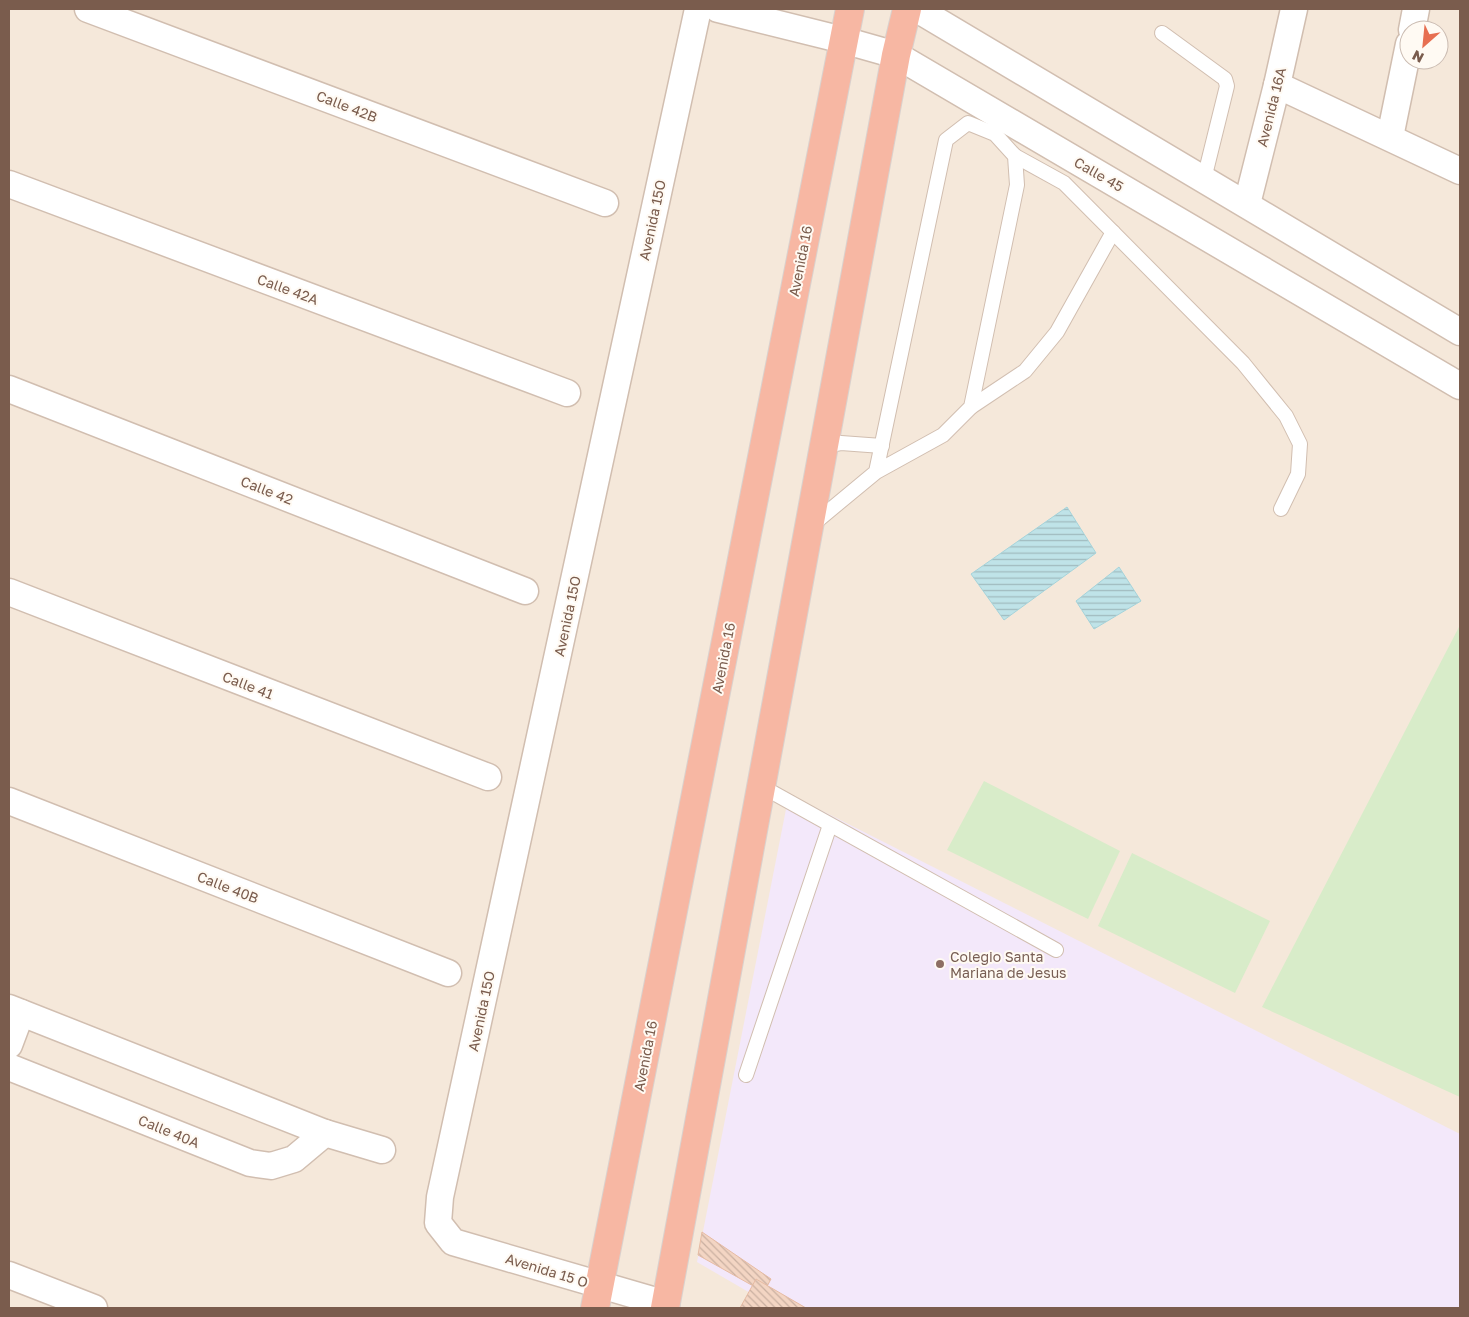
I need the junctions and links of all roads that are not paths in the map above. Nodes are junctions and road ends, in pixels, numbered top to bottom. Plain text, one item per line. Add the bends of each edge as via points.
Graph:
1 (88, 9) edge
2 (698, 9) edge
3 (718, 9) edge
4 (850, 9) edge
5 (907, 9) edge
6 (916, 9) edge
7 (1294, 9) edge
8 (1162, 33) dead end
9 (843, 40) junction
10 (896, 56) junction
11 (1404, 70) edge
12 (1278, 84) junction
13 (1390, 137) junction
14 (1015, 156) junction
15 (1460, 171) edge
16 (1204, 179) junction
17 (9, 184) edge
18 (605, 203) dead end
19 (1247, 204) junction
20 (1113, 232) junction
21 (1460, 332) edge
22 (1460, 386) edge
23 (9, 389) edge
24 (567, 393) dead end
25 (971, 407) junction
26 (824, 446) junction
27 (882, 446) junction
28 (876, 472) junction
29 (1281, 509) dead end
30 (809, 527) junction
31 (525, 590) dead end
32 (9, 592) edge
33 (488, 777) dead end
34 (761, 786) junction
35 (9, 801) edge
36 (830, 825) junction
37 (1056, 950) dead end
38 (448, 972) dead end
39 (15, 1011) edge
40 (9, 1045) edge
41 (9, 1068) edge
42 (746, 1075) dead end
43 (325, 1133) junction
44 (382, 1150) dead end
45 (438, 1223) joint
46 (9, 1276) edge
47 (598, 1297) edge
48 (665, 1306) edge
49 (94, 1308) edge

1 - 18 street, Calle 42B
2 - 45 street, Avenida 15O via 442,1187
3 - 9 street, Calle 45
4 - 9 highway, Avenida 16
5 - 10 highway
6 - 16 street
7 - 12 street, Avenida 16A
8 - 16 lane via 1225,80 1227,86
9 - 10 street, Calle 45
9 - 47 highway, Avenida 16
10 - 22 street, Calle 45
10 - 26 highway
11 - 13 street
12 - 13 street
12 - 19 street, Avenida 16A
13 - 15 street
14 - 20 lane via 1064,184
14 - 25 lane via 1017,185
14 - 27 lane via 995,134 968,123 946,140
16 - 19 street
17 - 24 street, Calle 42A
19 - 21 street
20 - 25 lane via 1057,332 1025,371
20 - 29 lane via 1242,363 1286,416 1300,444 1298,474
23 - 31 street, Calle 42
25 - 28 lane via 943,435
26 - 27 lane via 841,443
26 - 30 highway
27 - 28 lane
28 - 30 lane
30 - 34 highway
32 - 33 street, Calle 41
34 - 36 lane
34 - 48 highway
35 - 38 street, Calle 40B
36 - 37 lane
36 - 42 lane
39 - 40 street
39 - 43 street
41 - 43 street, Calle 40A via 250,1162 271,1166 294,1159
43 - 44 street
45 - 47 street, Avenida 15 O via 453,1242
46 - 49 street
47 - 48 street, Avenida 15 O

